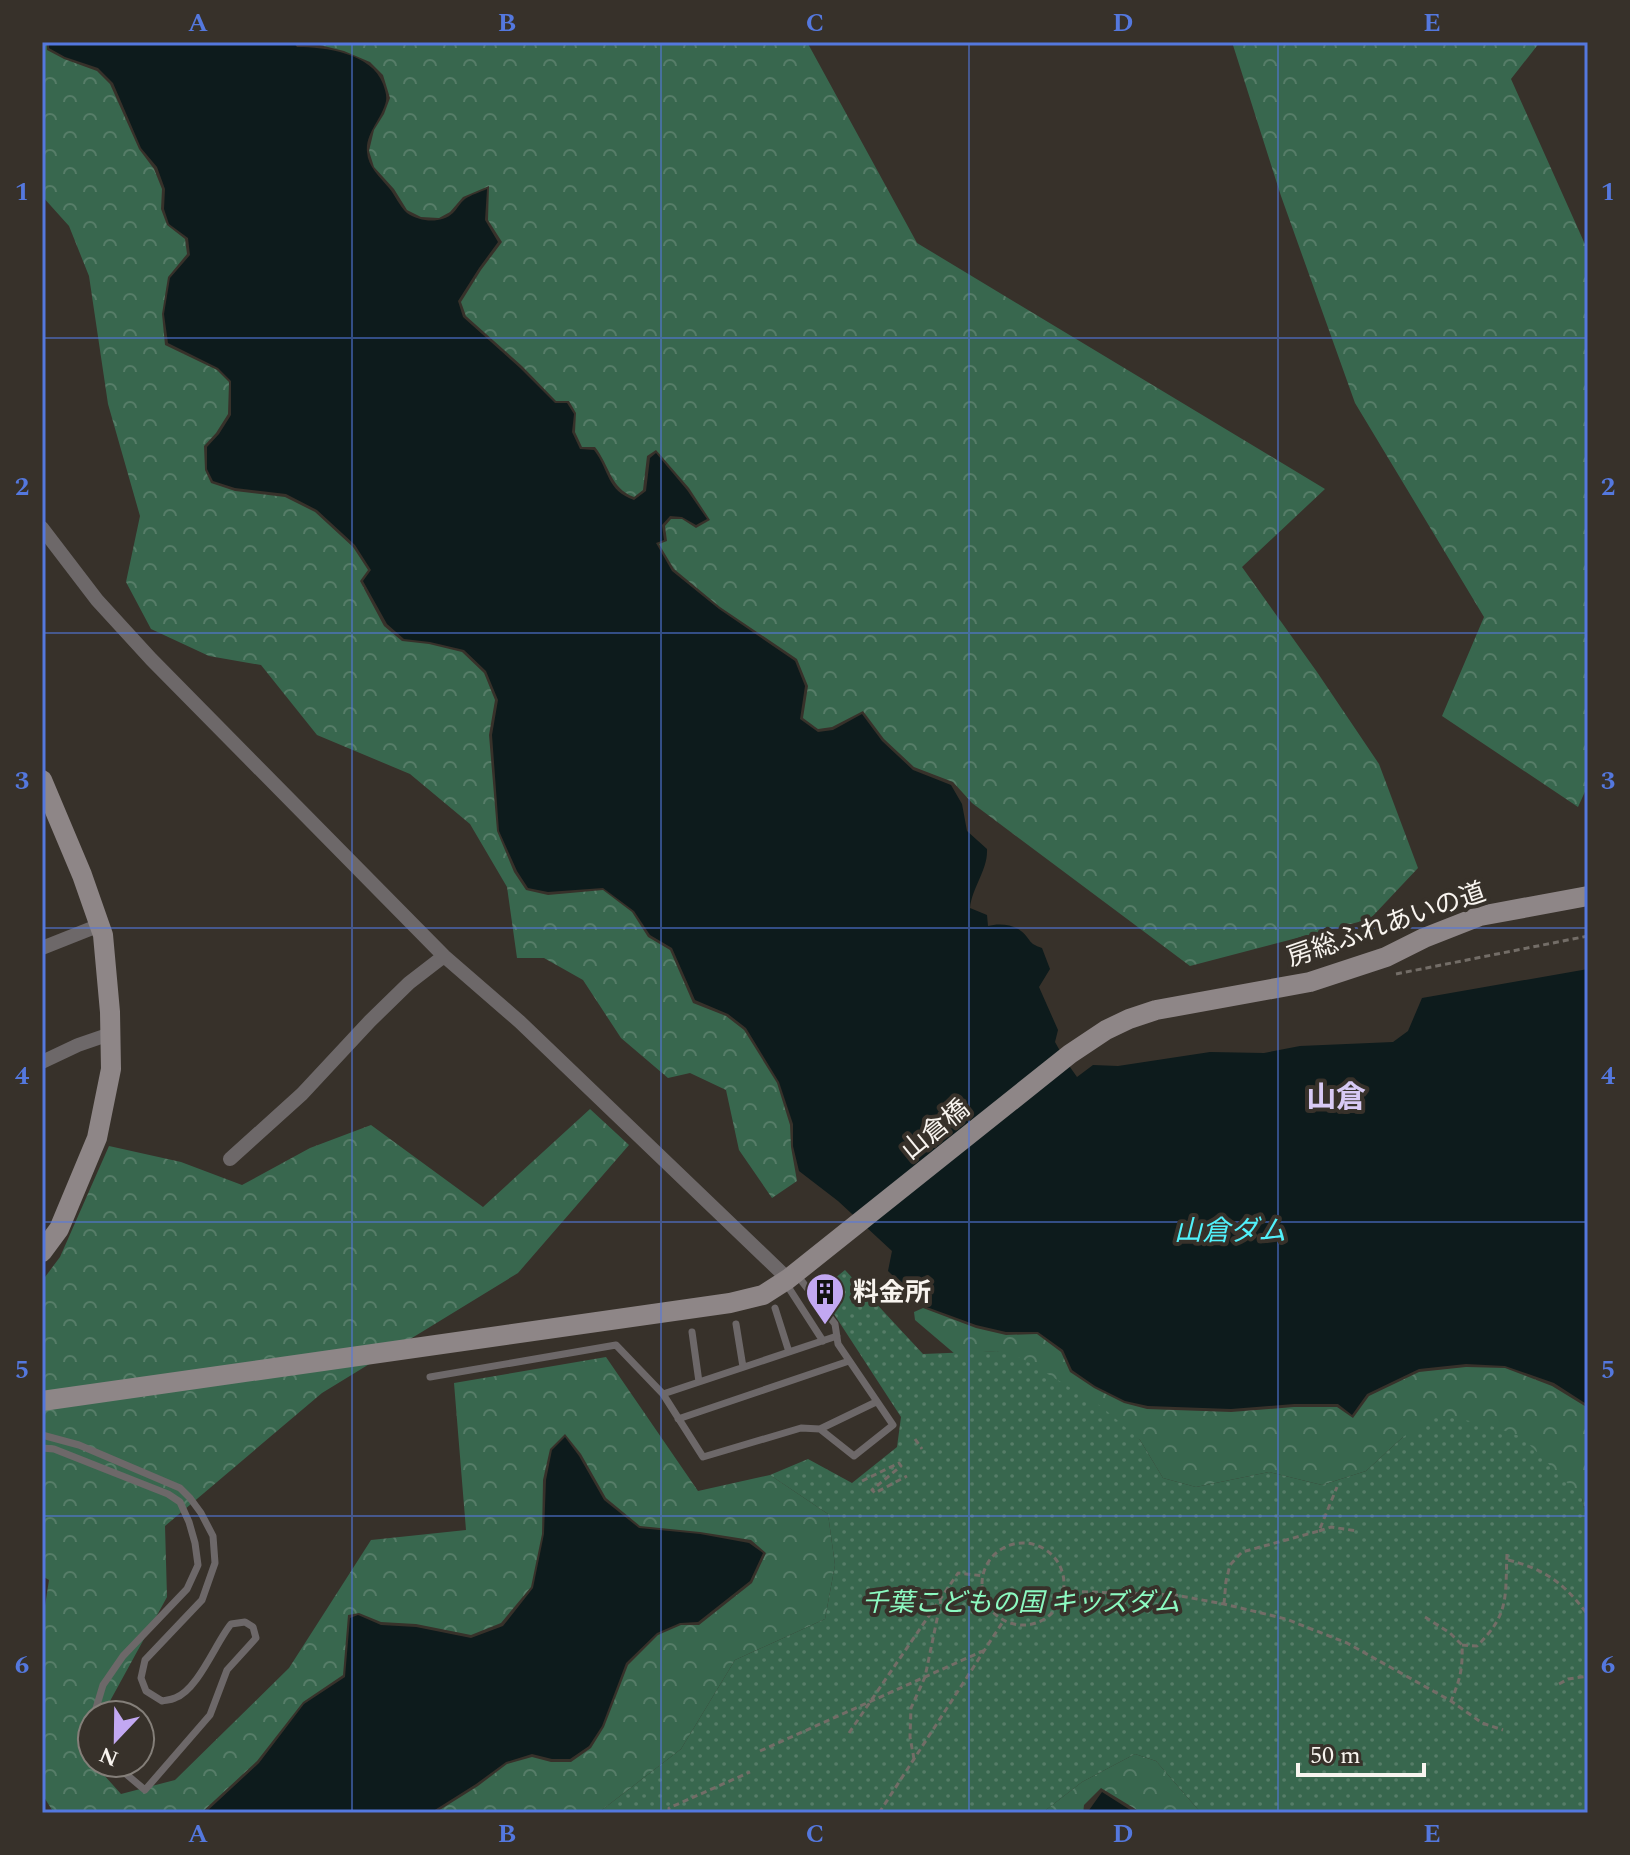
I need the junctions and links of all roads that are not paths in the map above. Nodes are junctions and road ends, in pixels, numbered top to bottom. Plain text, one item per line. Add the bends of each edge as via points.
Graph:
1 (42, 528) edge
2 (42, 780) edge
3 (1588, 896) edge
4 (100, 925) junction
5 (42, 948) edge
6 (444, 956) junction
7 (110, 1034) junction
8 (1070, 1054) joint
9 (42, 1062) edge
10 (230, 1159) dead end
11 (42, 1252) edge
12 (790, 1278) junction
13 (775, 1308) dead end
14 (736, 1324) dead end
15 (692, 1332) dead end
16 (838, 1340) junction
17 (823, 1341) junction
18 (789, 1352) junction
19 (849, 1361) junction
20 (743, 1367) junction
21 (430, 1377) dead end
22 (699, 1382) junction
23 (663, 1394) junction
24 (42, 1401) edge
25 (876, 1402) junction
26 (678, 1419) junction
27 (820, 1429) junction
28 (42, 1435) edge
29 (42, 1448) edge
30 (99, 1699) edge
31 (156, 1777) edge
32 (132, 1779) edge
33 (155, 1779) edge

1 - 6 street via 151,659
2 - 4 street
3 - 8 street, 房総ふれあいの道 via 1480,916 1386,957 1310,982 1156,1010 1106,1030
4 - 5 street
4 - 7 street
6 - 10 street via 409,983 302,1094
6 - 12 street
7 - 9 street
7 - 11 street via 111,1069 97,1138 59,1229
8 - 12 street, 山倉橋
12 - 16 lane via 835,1324
12 - 17 lane
12 - 24 street, 山倉橋 via 763,1295 730,1303
13 - 18 lane
14 - 20 lane
15 - 22 lane
16 - 17 lane
16 - 19 lane
17 - 18 lane
18 - 20 lane
19 - 25 lane
19 - 26 lane
20 - 22 lane
21 - 23 lane via 616,1345
22 - 23 lane
23 - 26 lane
25 - 27 lane
25 - 27 lane via 893,1425 854,1456
26 - 27 lane via 703,1457 801,1428
28 - 31 lane via 180,1488 213,1536 215,1563 202,1600 145,1660 141,1678 146,1691 162,1701 178,1698 231,1624 253,1627 256,1638 227,1670 210,1715
29 - 30 lane via 168,1494 180,1502 195,1543 198,1565 187,1589 123,1656
32 - 33 lane via 145,1790

